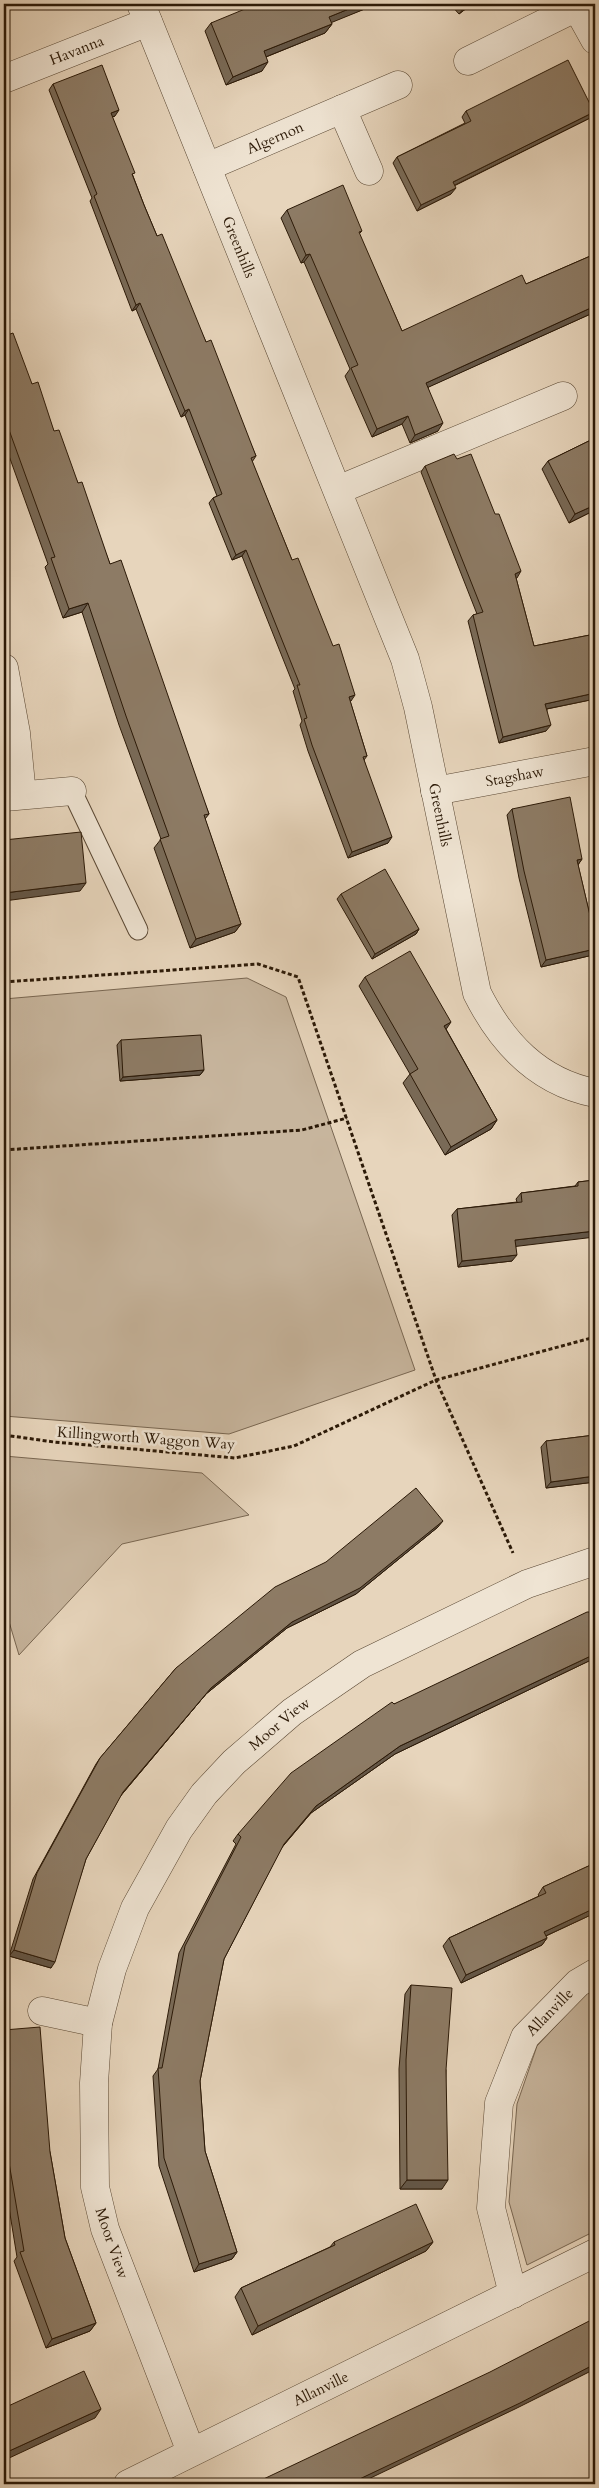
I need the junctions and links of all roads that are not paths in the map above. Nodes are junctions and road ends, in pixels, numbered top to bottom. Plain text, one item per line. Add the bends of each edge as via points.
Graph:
1 (576, 5) edge
2 (144, 13) edge
3 (595, 40) edge
4 (468, 61) dead end
5 (4, 80) edge
6 (398, 85) dead end
7 (342, 109) junction
8 (207, 167) junction
9 (369, 171) dead end
10 (563, 396) dead end
11 (338, 490) junction
12 (4, 668) edge
13 (595, 761) edge
14 (72, 791) joint
15 (435, 791) junction
16 (13, 796) edge
17 (138, 930) dead end
18 (595, 1093) edge
19 (595, 1561) edge
20 (595, 1972) edge
21 (42, 2011) dead end
22 (98, 2023) junction
23 (595, 2253) edge
24 (513, 2294) junction
25 (191, 2452) junction
26 (128, 2484) edge

1 - 3 street
1 - 4 street
2 - 5 street, Havanna
2 - 8 street, Greenhills
6 - 7 street, Algernon
7 - 8 street, Algernon
7 - 9 street
8 - 11 street, Greenhills
10 - 11 street
11 - 15 street, Greenhills via 405,658
12 - 16 street via 16,733
13 - 15 street, Stagshaw
14 - 16 street
14 - 17 lane
15 - 18 street, Greenhills via 477,993 492,1023 513,1049 540,1070
19 - 22 street, Moor View via 527,1584 362,1664 292,1712 234,1762 204,1794 179,1829 135,1908 112,1969
20 - 24 street, Allanville via 578,1983 525,2037 499,2103 491,2208
21 - 22 street
22 - 25 street, Moor View via 94,2083 95,2187 105,2229
23 - 24 street, Allanville
24 - 25 street, Allanville
25 - 26 street, Allanville

